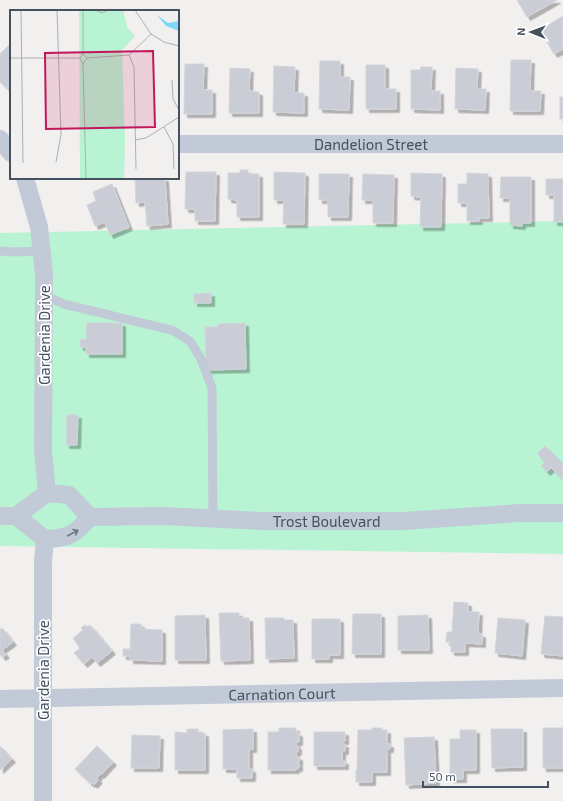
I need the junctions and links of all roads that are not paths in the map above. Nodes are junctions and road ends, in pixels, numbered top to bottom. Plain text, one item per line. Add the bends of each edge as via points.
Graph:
1 (0, 138) edge
2 (179, 144) edge
3 (563, 144) edge
4 (10, 152) edge
5 (26, 179) edge
6 (0, 251) edge
7 (43, 251) junction
8 (44, 295) junction
9 (47, 492) junction
10 (563, 513) edge
11 (8, 516) edge
12 (90, 517) junction
13 (213, 519) junction
14 (45, 539) junction
15 (563, 688) edge
16 (43, 698) junction
17 (0, 699) edge
18 (43, 801) edge

1 - 4 street
2 - 3 street, Dandelion Street
5 - 7 street, Gardenia Drive
6 - 7 lane
7 - 8 street, Gardenia Drive
8 - 9 street, Gardenia Drive via 43,451
8 - 13 lane via 64,304 172,330 190,341 201,359 212,388
9 - 11 street
9 - 12 street via 69,495
10 - 13 street, Trost Boulevard via 513,513 403,521
11 - 14 street
12 - 13 street, Trost Boulevard via 163,516
14 -> 12 street via 63,538 79,530
14 - 16 street, Gardenia Drive
15 - 16 street, Carnation Court
16 - 17 street, Carnation Court
16 - 18 street, Gardenia Drive

